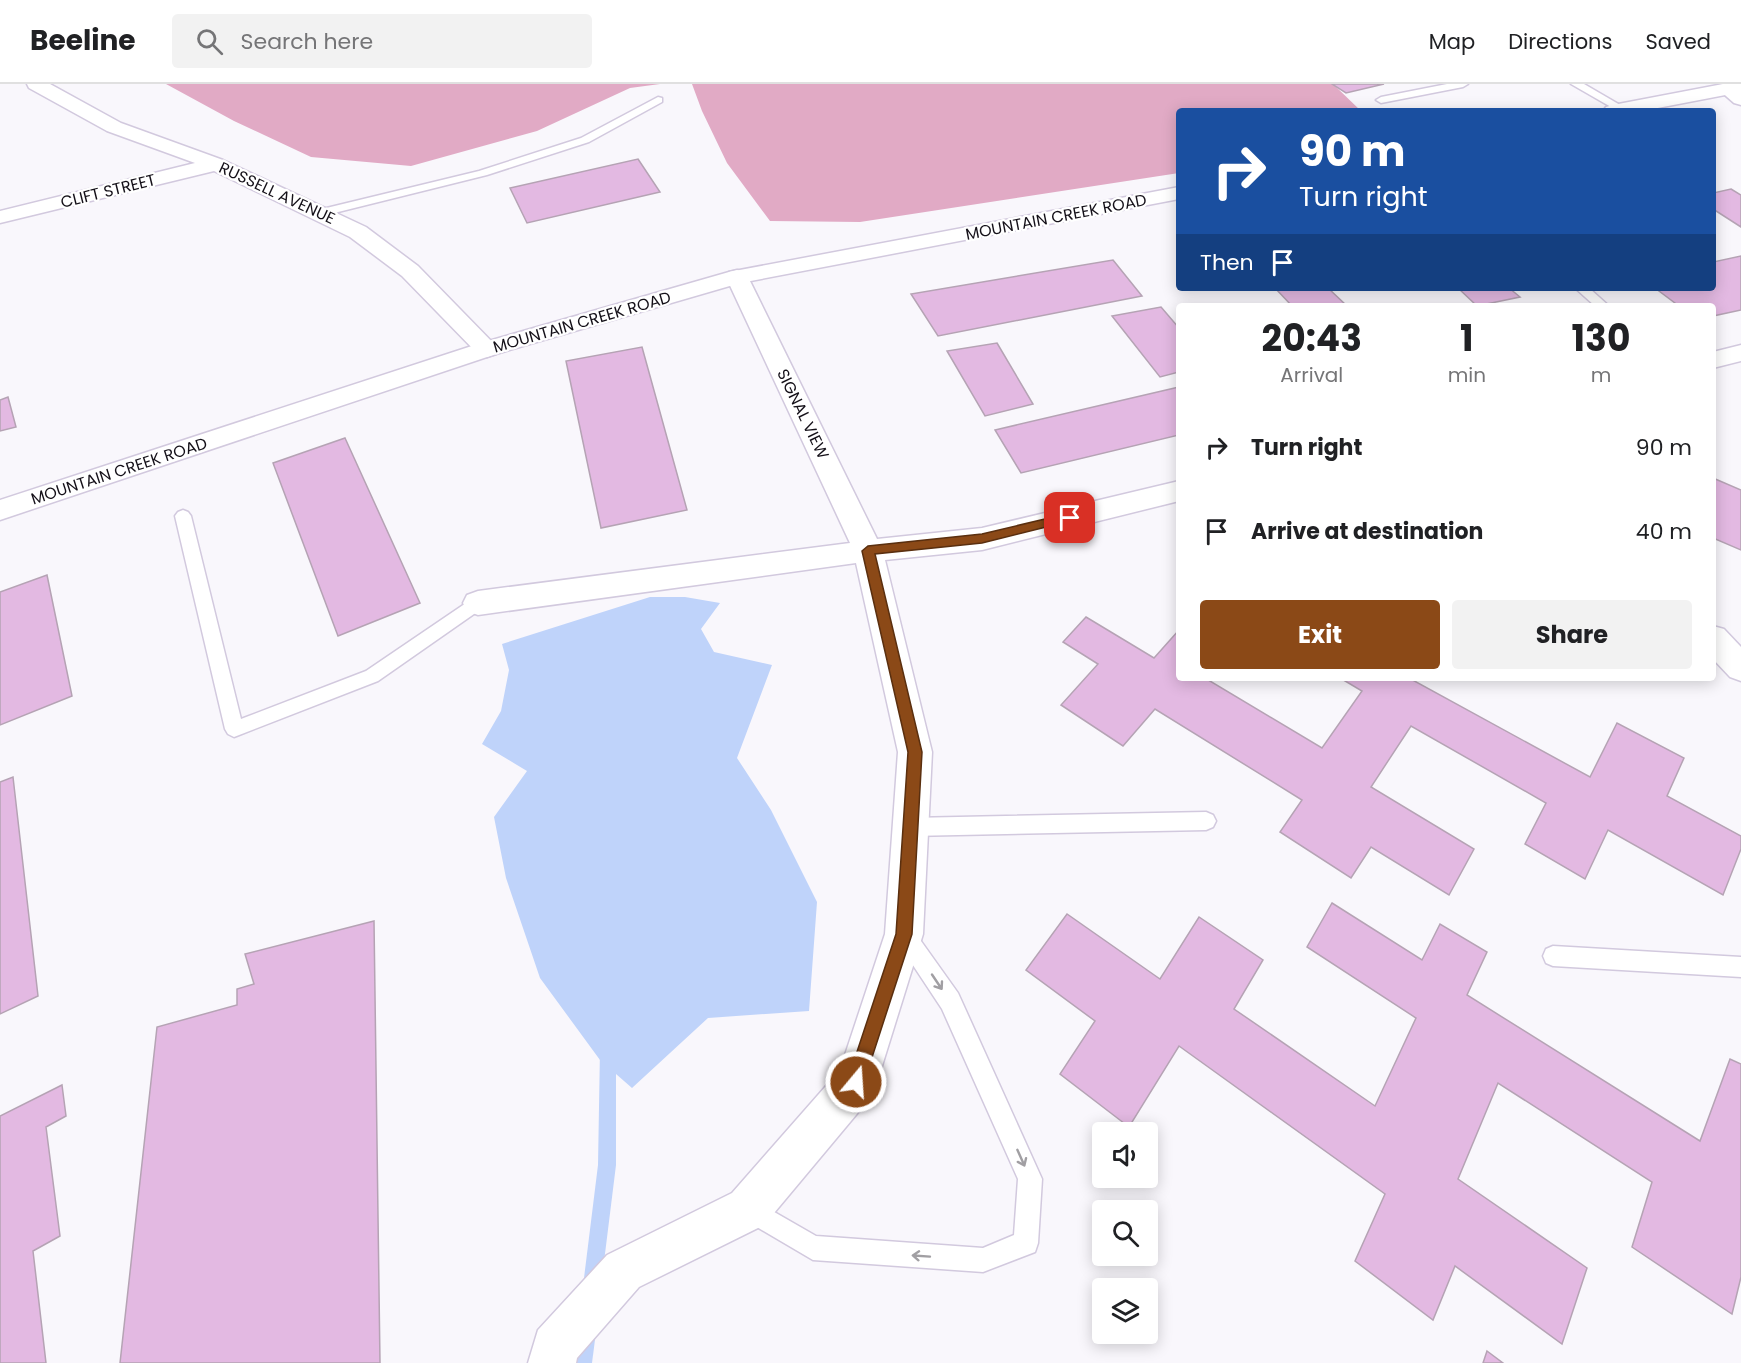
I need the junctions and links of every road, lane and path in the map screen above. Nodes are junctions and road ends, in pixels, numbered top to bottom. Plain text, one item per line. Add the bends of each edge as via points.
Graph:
1 (36, 84) edge
2 (1463, 84) edge
3 (1576, 84) edge
4 (1736, 91) edge
5 (658, 100) dead end
6 (1381, 100) dead end
7 (1615, 108) edge
8 (1630, 108) edge
9 (216, 164) junction
10 (1176, 194) edge
11 (318, 213) junction
12 (0, 217) edge
13 (737, 277) junction
14 (1585, 291) edge
15 (1599, 303) edge
16 (487, 349) junction
17 (1741, 353) edge
18 (1716, 359) edge
19 (1176, 492) edge
20 (0, 510) edge
21 (183, 516) dead end
22 (868, 551) junction
23 (478, 603) joint
24 (1716, 643) edge
25 (1730, 664) edge
26 (1206, 821) dead end
27 (910, 827) junction
28 (904, 934) junction
29 (1553, 956) dead end
30 (1741, 967) edge
31 (748, 1209) junction
32 (552, 1363) edge

1 - 9 street, RUSSELL AVENUE via 114,127
2 - 6 lane
3 - 7 lane
4 - 8 street
5 - 11 lane via 573,143 483,173
9 - 11 street, RUSSELL AVENUE
9 - 12 street, CLIFT STREET
10 - 13 street, MOUNTAIN CREEK ROAD
11 - 16 street, RUSSELL AVENUE via 358,232 410,271
13 - 16 street, MOUNTAIN CREEK ROAD
13 - 22 street, SIGNAL VIEW
14 - 15 lane
16 - 20 street, MOUNTAIN CREEK ROAD
17 - 18 street
19 - 22 street via 982,539
21 - 23 lane via 234,729 372,676
22 - 23 street
22 - 27 street, SIGNAL VIEW via 915,752
24 - 25 street
26 - 27 lane
27 - 28 street, SIGNAL VIEW
28 - 31 street, SIGNAL VIEW via 856,1082
28 -> 31 lane via 950,1001 1030,1179 1026,1243 983,1260 813,1248
29 - 30 lane
31 - 32 street via 623,1271 555,1347

